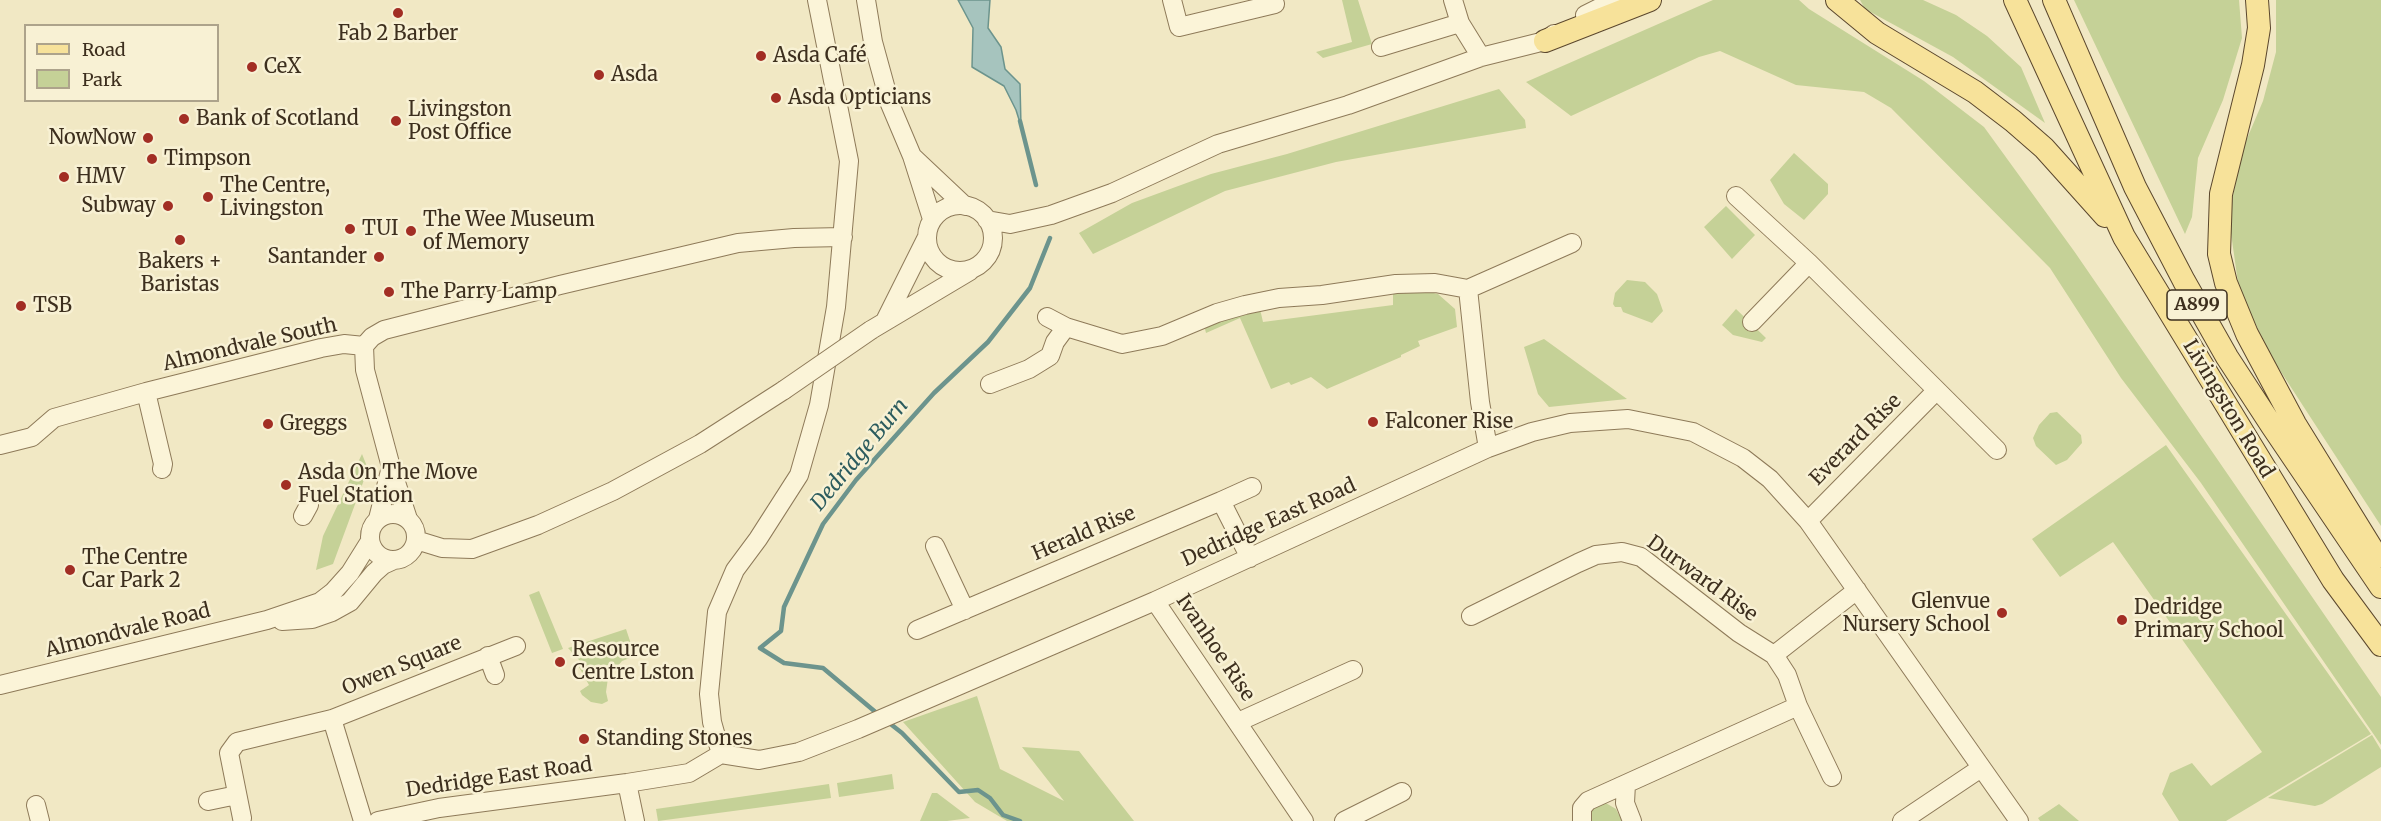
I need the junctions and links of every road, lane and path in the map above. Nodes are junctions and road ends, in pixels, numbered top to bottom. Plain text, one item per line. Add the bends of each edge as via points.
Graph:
1 (817, 0) edge
2 (866, 0) edge
3 (1172, 0) edge
4 (1453, 0) edge
5 (1615, 0) edge
6 (1650, 0) edge
7 (1837, 0) edge
8 (2015, 0) edge
9 (2054, 0) edge
10 (2257, 0) edge
11 (1275, 4) dead end
12 (1460, 23) junction
13 (1545, 40) junction
14 (1382, 47) dead end
15 (1481, 57) junction
16 (912, 156) junction
17 (1736, 196) dead end
18 (965, 206) junction
19 (933, 219) junction
20 (987, 220) junction
21 (843, 237) junction
22 (2124, 237) junction
23 (926, 239) junction
24 (1572, 243) dead end
25 (1809, 263) junction
26 (971, 269) junction
27 (1468, 289) junction
28 (1047, 316) dead end
29 (886, 319) junction
30 (1752, 322) dead end
31 (1066, 327) junction
32 (364, 346) junction
33 (990, 384) dead end
34 (1936, 391) junction
35 (146, 392) junction
36 (0, 445) edge
37 (1488, 448) junction
38 (1997, 450) dead end
39 (391, 467) junction
40 (162, 469) dead end
41 (1252, 487) dead end
42 (1221, 501) junction
43 (378, 519) junction
44 (408, 519) junction
45 (1808, 521) junction
46 (416, 540) junction
47 (370, 541) junction
48 (935, 546) dead end
49 (1250, 558) junction
50 (394, 560) junction
51 (2381, 565) edge
52 (2381, 587) edge
53 (1857, 590) junction
54 (1155, 601) junction
55 (965, 610) junction
56 (1471, 616) dead end
57 (267, 620) junction
58 (917, 630) dead end
59 (2381, 645) edge
60 (516, 646) dead end
61 (488, 656) junction
62 (1774, 656) junction
63 (1353, 670) dead end
64 (495, 675) dead end
65 (0, 685) edge
66 (1798, 706) junction
67 (332, 718) junction
68 (1238, 722) junction
69 (721, 754) junction
70 (1981, 768) junction
71 (1832, 777) dead end
72 (627, 783) junction
73 (1626, 784) junction
74 (1402, 792) dead end
75 (208, 801) dead end
76 (363, 821) edge
77 (378, 821) edge
78 (635, 821) edge
79 (1304, 821) edge
80 (1344, 821) edge
81 (1582, 821) edge
82 (1632, 821) edge
83 (1902, 821) edge
84 (2019, 821) edge

1 - 21 street via 849,161
2 - 16 street via 890,104
3 - 11 street via 1179,27
4 - 12 street
5 - 13 street
6 - 13 main road
7 - 22 main road via 1876,33 1975,92 2013,121 2044,148
8 - 22 main road, Livingston Road / A899
9 - 52 main road, Livingston Road / A899 via 2135,188 2184,281 2227,357
10 - 51 main road via 2259,27 2253,65 2221,194 2219,254 2247,334 2295,423
12 - 14 street
12 - 15 street
13 - 15 street
15 - 20 street via 1348,105 1218,144 1112,193 1051,215 1010,224
16 - 18 street
16 - 19 street
17 - 25 street
18 - 19 street via 942,210
18 - 20 street
19 - 23 street
20 - 26 street via 993,242 985,260
21 - 32 street, Almondvale South via 738,243 384,330
21 - 69 street via 819,405 799,475 735,570 717,612 709,694
22 - 59 main road, Livingston Road / A899 via 2334,580
23 - 26 street via 937,263 955,271
23 - 29 street
24 - 27 street
25 - 30 street
25 - 34 street
26 - 29 street
27 - 31 street via 1435,283 1396,284 1280,298 1245,304 1162,336 1122,344
27 - 37 street
28 - 31 street
29 - 46 street, bridge via 700,444 614,491 472,549 442,548
31 - 33 street via 1054,342 1050,356
32 - 35 street, Almondvale South via 321,348
32 - 39 street, Almondvale South via 364,370
34 - 38 street
34 - 45 street, Everard Rise
35 - 36 street, Almondvale South via 54,418 32,437
35 - 40 street, Almondvale South
37 - 45 street, Dedridge East Road via 1570,423 1628,420 1693,432 1743,458 1770,479
37 - 49 street, Dedridge East Road
39 - 43 street, Almondvale South
39 - 44 street, Almondvale South
41 - 42 street, Herald Rise
42 - 49 street
42 - 55 street, Herald Rise
43 - 44 street via 394,513
43 - 47 street
44 - 46 street
45 - 53 street, Dedridge East Road
46 - 50 street via 409,554
47 - 50 street via 379,555
47 - 57 street, Almondvale Road via 350,573 320,602
48 - 55 street
49 - 54 street, Dedridge East Road
50 - 57 street, Almondvale Road via 374,573 350,602 332,612 312,619
53 - 62 street
53 - 70 street, Dedridge East Road
54 - 68 street, Ivanhoe Rise
54 - 69 street, Dedridge East Road via 799,752 759,760
55 - 58 street, Herald Rise
56 - 62 street, Durward Rise via 1578,562 1622,552 1641,557
57 - 65 street, Almondvale Road
60 - 61 street, Owen Square
61 - 64 street, Owen Square
61 - 67 street, Owen Square
62 - 66 street, Durward Rise via 1787,675
63 - 68 street, Ivanhoe Rise
66 - 71 street, Durward Rise
66 - 73 street
67 - 75 street, Owen Square via 237,742 229,753 238,809
67 - 76 street, Owen Square
68 - 79 street, Ivanhoe Rise
69 - 72 street, Dedridge East Road via 689,773
70 - 83 street
70 - 84 street, Dedridge East Road
72 - 77 street, Dedridge East Road via 439,808
72 - 78 street
73 - 81 street via 1588,801 1582,808
73 - 82 street via 1625,803
74 - 80 street via 1381,793

